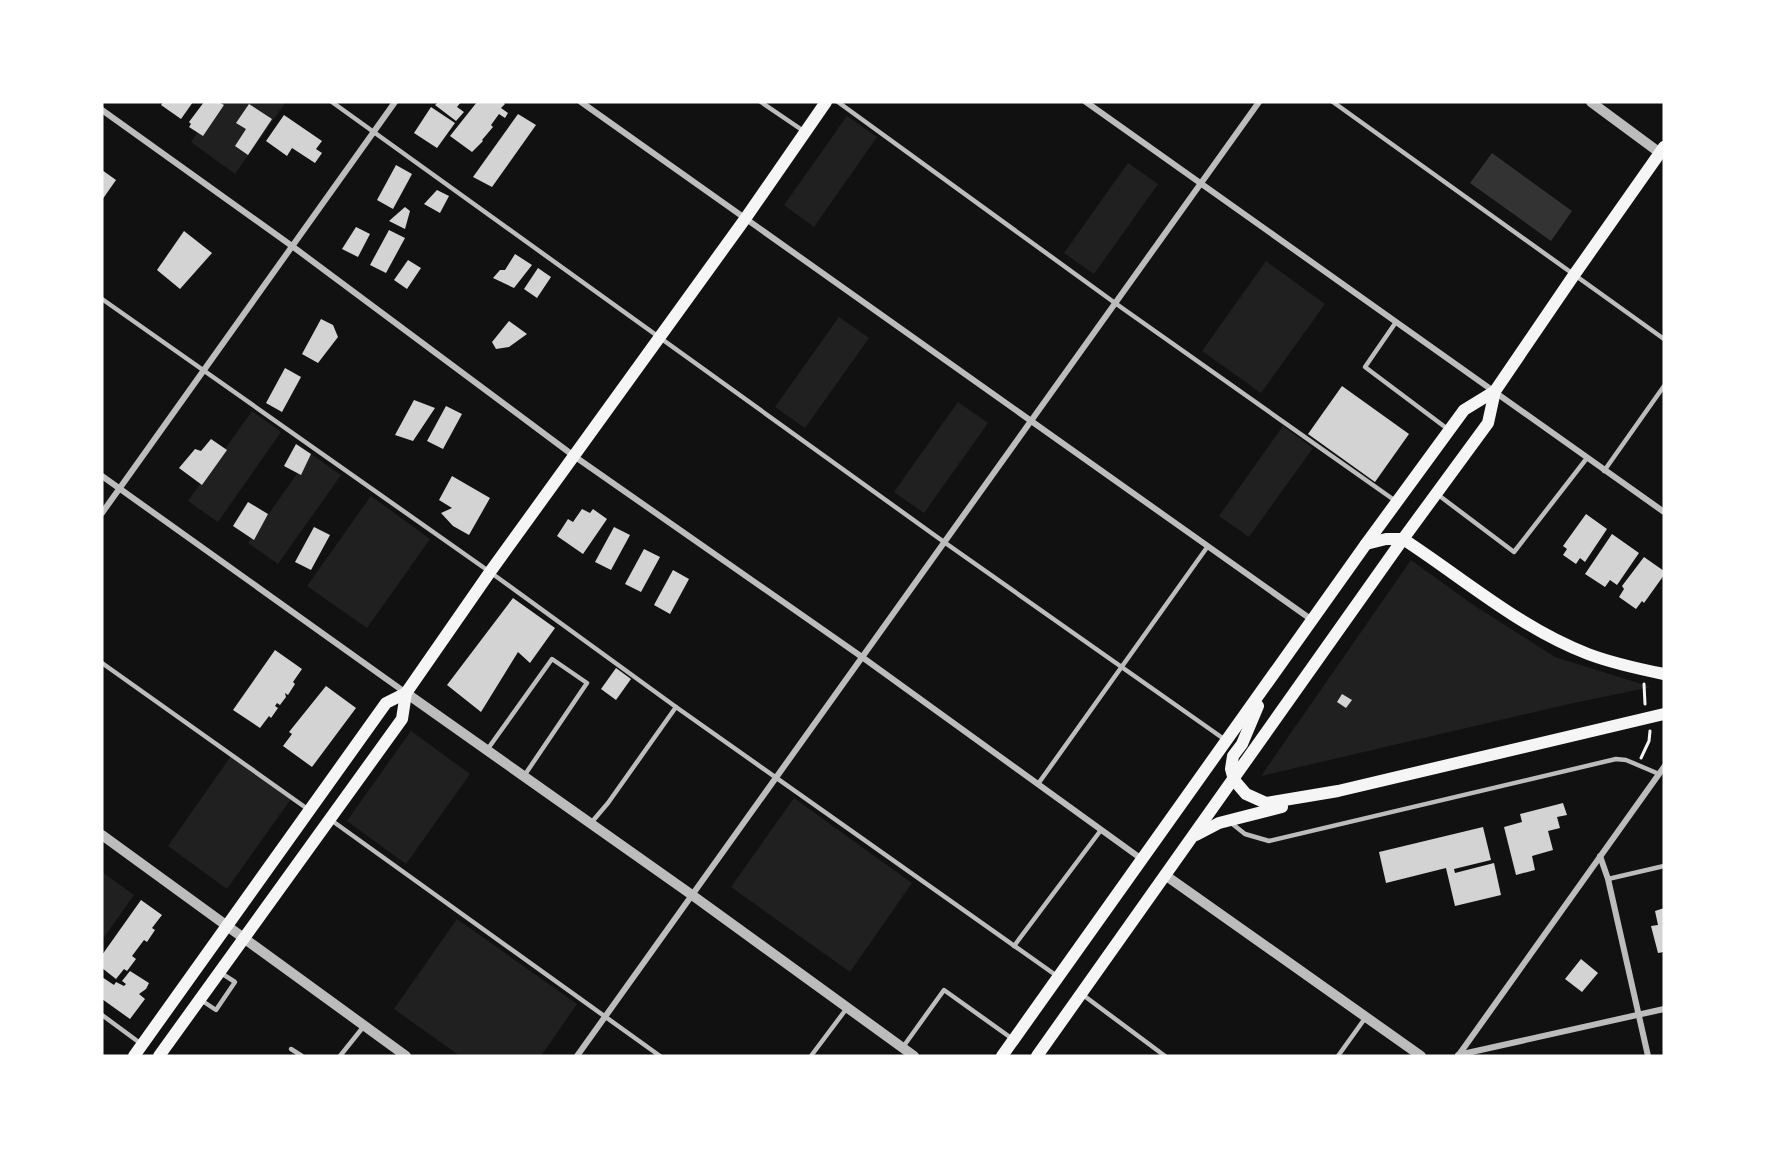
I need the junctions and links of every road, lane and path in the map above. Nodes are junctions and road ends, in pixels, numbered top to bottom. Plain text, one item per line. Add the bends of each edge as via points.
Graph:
1 (332, 102) edge
2 (394, 102) edge
3 (580, 102) edge
4 (761, 102) edge
5 (826, 102) edge
6 (838, 102) edge
7 (1086, 102) edge
8 (1259, 102) edge
9 (1333, 102) edge
10 (1591, 102) edge
11 (102, 110) edge
12 (374, 131) junction
13 (805, 132) junction
14 (1663, 152) edge
15 (1200, 184) junction
16 (745, 219) junction
17 (292, 246) junction
18 (1574, 274) junction
19 (102, 299) edge
20 (1115, 303) junction
21 (1396, 322) junction
22 (659, 336) junction
23 (1664, 339) edge
24 (203, 371) junction
25 (1664, 387) edge
26 (1495, 391) junction
27 (1031, 420) junction
28 (1450, 430) junction
29 (574, 456) junction
30 (1587, 458) junction
31 (1604, 471) junction
32 (102, 476) edge
33 (119, 488) junction
34 (1437, 494) junction
35 (1397, 502) junction
36 (1664, 512) edge
37 (102, 513) edge
38 (1403, 539) junction
39 (944, 542) junction
40 (1366, 544) junction
41 (1208, 546) junction
42 (490, 572) junction
43 (1312, 621) junction
44 (862, 657) junction
45 (102, 663) edge
46 (1121, 666) junction
47 (1664, 674) edge
48 (1644, 679) dead end
49 (1268, 683) junction
50 (406, 693) junction
51 (676, 707) junction
52 (1646, 710) dead end
53 (1664, 714) edge
54 (1649, 726) dead end
55 (1226, 741) junction
56 (487, 750) junction
57 (1640, 760) dead end
58 (1664, 767) edge
59 (1659, 774) junction
60 (524, 776) junction
61 (776, 777) junction
62 (1234, 780) junction
63 (1038, 784) junction
64 (1338, 791) junction
65 (309, 810) junction
66 (329, 819) junction
67 (1228, 820) junction
68 (591, 823) junction
69 (1101, 830) junction
70 (102, 835) edge
71 (1191, 838) junction
72 (1600, 856) junction
73 (1143, 860) junction
74 (1664, 866) edge
75 (1165, 875) junction
76 (1608, 879) junction
77 (692, 895) junction
78 (227, 925) junction
79 (244, 938) junction
80 (1014, 946) junction
81 (219, 972) junction
82 (1059, 978) junction
83 (1080, 994) junction
84 (200, 999) junction
85 (847, 1008) junction
86 (1664, 1009) edge
87 (102, 1015) edge
88 (1639, 1015) junction
89 (605, 1017) junction
90 (1365, 1017) junction
91 (364, 1026) junction
92 (1014, 1040) junction
93 (142, 1044) junction
94 (903, 1048) junction
95 (291, 1049) dead end
96 (399, 1054) edge
97 (1042, 1054) edge
98 (134, 1056) edge
99 (159, 1056) edge
100 (302, 1056) edge
101 (340, 1056) edge
102 (578, 1056) edge
103 (660, 1056) edge
104 (811, 1056) edge
105 (914, 1056) edge
106 (1002, 1056) edge
107 (1165, 1056) edge
108 (1338, 1056) edge
109 (1421, 1056) edge
110 (1458, 1056) edge
111 (1648, 1056) edge

1 - 12 lane
2 - 12 street
3 - 16 street
4 - 13 lane
5 - 13 main road
6 - 20 lane
7 - 15 street
8 - 15 street
9 - 18 lane
10 - 14 street
11 - 17 street
12 - 17 street
12 - 22 lane
13 - 16 main road
14 - 18 main road
15 - 20 street
15 - 21 street
16 - 22 main road
16 - 27 street
17 - 24 street
17 - 29 street
18 - 23 lane
18 - 26 main road
19 - 24 lane
20 - 27 street
20 - 35 lane
21 - 26 street
21 - 28 lane via 1365,367
22 - 29 main road
22 - 39 lane
24 - 33 street
24 - 42 lane
25 - 31 lane
26 - 28 main road via 1464,410
26 - 30 street
26 - 34 main road via 1488,423
27 - 39 street
27 - 41 street
28 - 35 main road
29 - 42 main road
29 - 44 street
30 - 31 street
30 - 34 lane via 1514,552
31 - 36 street
32 - 33 street
33 - 37 street
33 - 50 street
34 - 38 main road
35 - 40 main road
38 - 40 main road
38 - 47 main road via 1515,616 1553,637 1588,654
38 - 62 main road
39 - 44 street
39 - 46 lane
40 - 43 main road
41 - 43 street
41 - 46 lane
42 - 50 main road
42 - 51 lane
43 - 49 main road
44 - 61 street
44 - 63 street
45 - 65 lane
46 - 55 lane
46 - 63 lane
48 - 52 path
49 - 55 main road
49 - 62 main road via 1233,756
50 - 56 street
50 - 65 main road via 386,703
50 - 66 main road via 402,719
51 - 61 lane
51 - 68 lane
53 - 64 main road
54 - 57 path via 1649,741
55 - 73 main road
56 - 60 street
56 - 60 lane via 552,659 587,683
58 - 59 street
59 - 67 lane via 1616,759 1269,841 1245,834
59 - 72 street
60 - 68 street
61 - 77 street
61 - 80 lane
62 - 64 main road via 1246,794 1266,803
62 - 71 main road
63 - 69 street
64 - 67 main road
65 - 78 main road
66 - 79 main road
66 - 89 lane
67 - 71 main road
68 - 77 street
69 - 73 street
69 - 80 lane
70 - 78 street
71 - 75 main road
72 - 76 street
72 - 110 street
73 - 82 main road
74 - 76 lane
75 - 83 main road
75 - 90 street
76 - 88 street
77 - 85 street
77 - 89 street
78 - 79 street
78 - 93 main road
79 - 81 main road
79 - 91 street
80 - 82 lane
81 - 84 main road
81 - 84 lane via 235,982 216,1010
82 - 92 main road
83 - 97 main road
83 - 107 lane
84 - 99 main road
85 - 94 street
85 - 104 lane
86 - 88 street
87 - 93 lane
88 - 110 street
88 - 111 street
89 - 102 street
89 - 103 lane
90 - 108 lane
90 - 109 street
91 - 96 street
91 - 101 lane
92 - 94 lane via 944,990
92 - 106 main road
93 - 98 main road
94 - 105 street
95 - 100 lane

